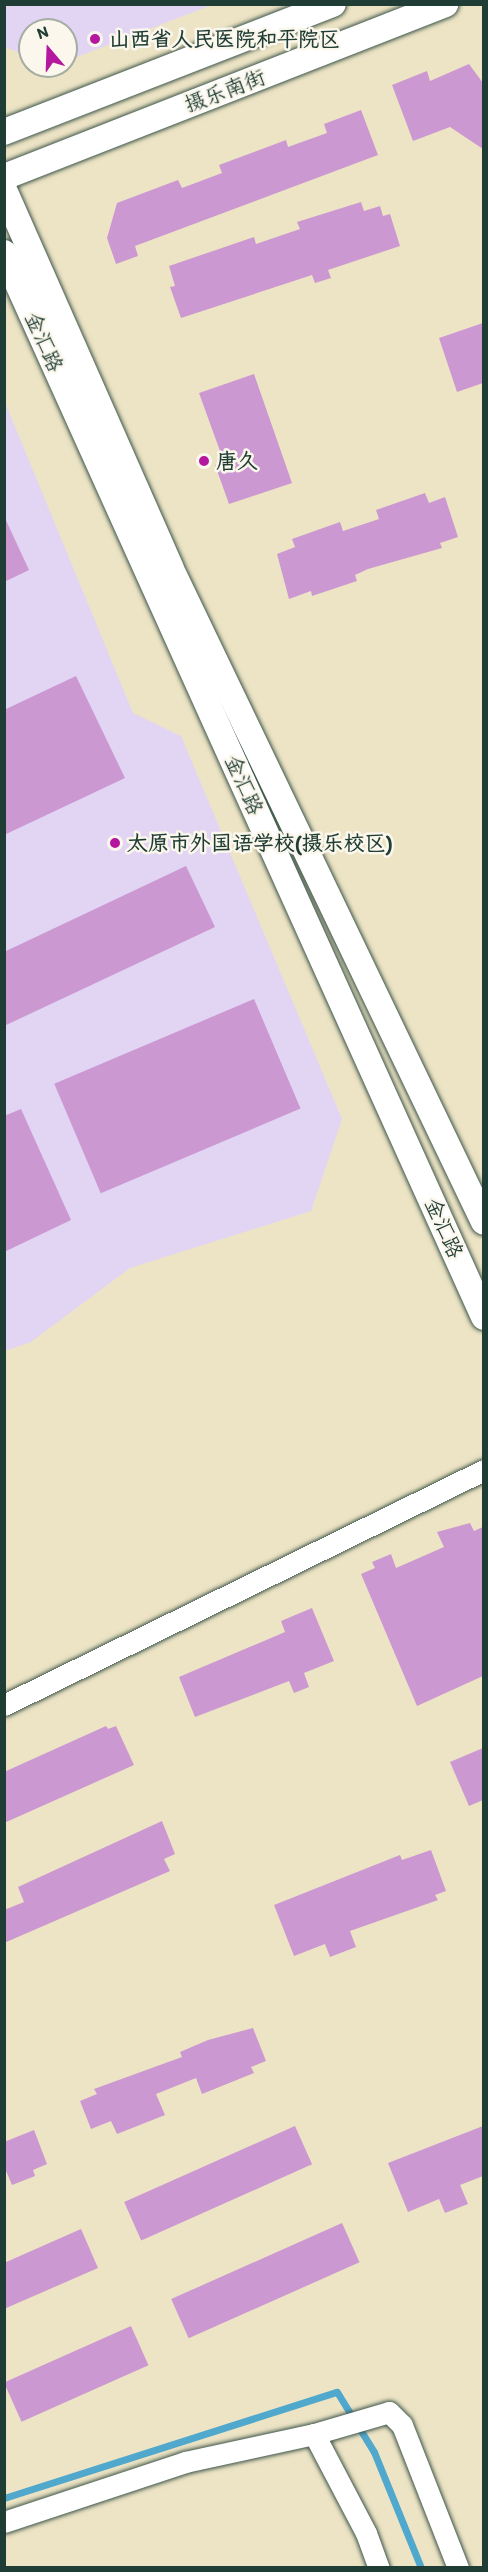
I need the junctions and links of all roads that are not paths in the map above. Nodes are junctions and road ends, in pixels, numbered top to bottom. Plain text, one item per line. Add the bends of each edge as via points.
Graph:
1 (333, 4) edge
2 (445, 4) edge
3 (4, 132) edge
4 (4, 177) edge
5 (4, 190) edge
6 (4, 253) edge
7 (483, 1222) edge
8 (483, 1317) edge
9 (483, 1470) edge
10 (4, 1705) edge
11 (314, 2434) junction
12 (4, 2522) edge
13 (379, 2568) edge
14 (458, 2568) edge

1 - 3 street, 摄乐南街
2 - 4 street, 摄乐南街
5 - 7 street, 金汇路 via 170,567
6 - 8 street, 金汇路
9 - 10 street
11 - 12 street via 185,2462
11 - 13 street via 366,2533
11 - 14 street via 389,2412 402,2425

